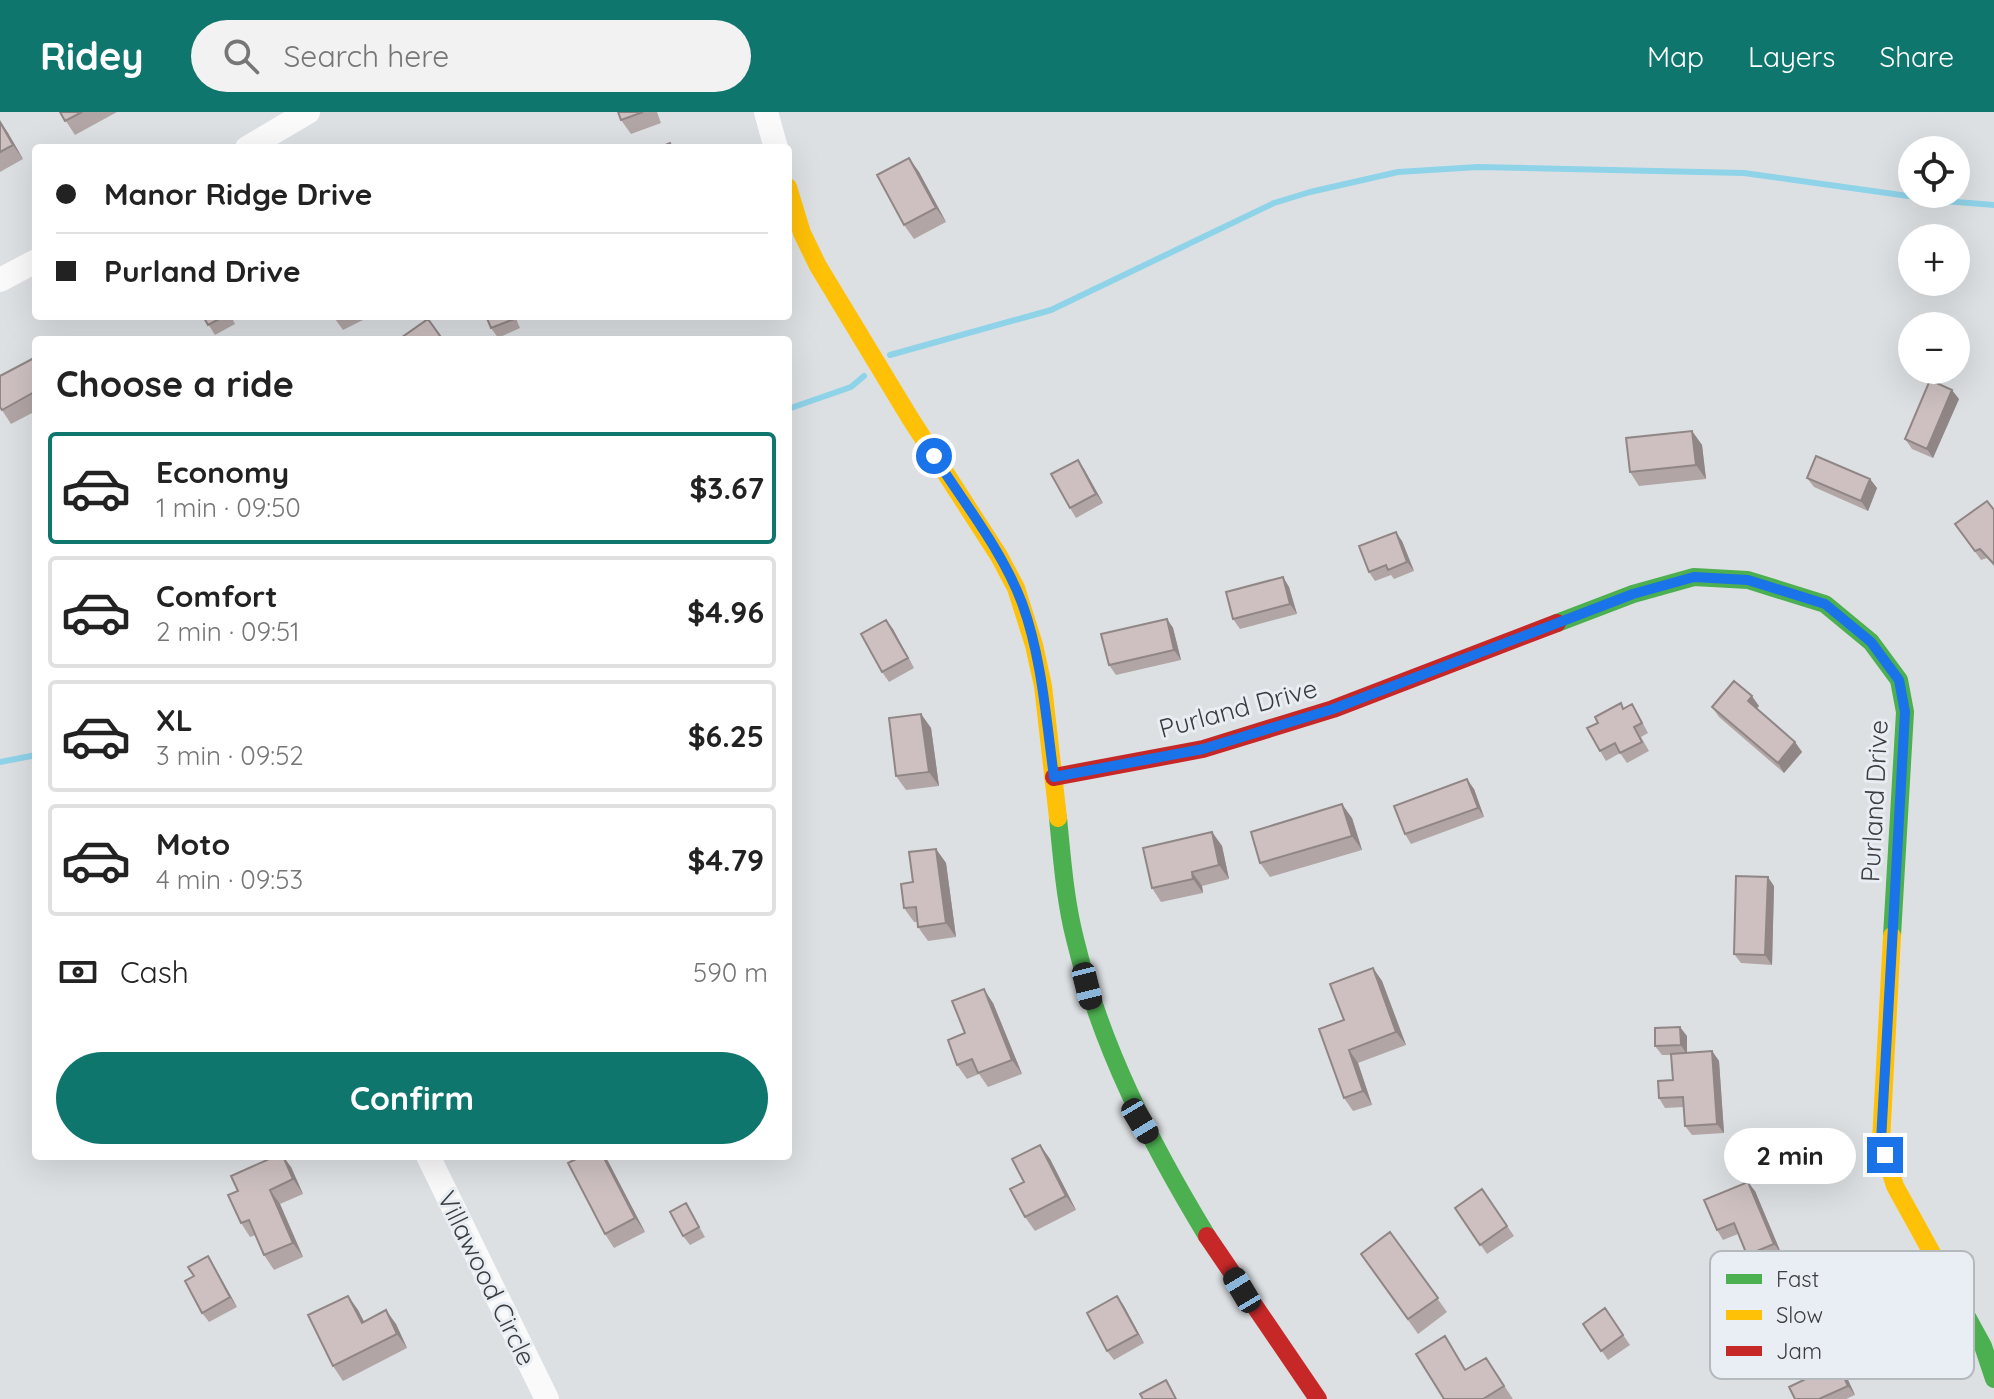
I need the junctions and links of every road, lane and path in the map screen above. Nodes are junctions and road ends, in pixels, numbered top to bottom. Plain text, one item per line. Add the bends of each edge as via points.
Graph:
1 (308, 112) edge
2 (766, 112) edge
3 (254, 144) edge
4 (775, 144) edge
5 (792, 200) edge
6 (32, 263) edge
7 (0, 280) edge
8 (1054, 777) junction
9 (430, 1160) edge
10 (1931, 1251) edge
11 (1974, 1330) edge
12 (1994, 1379) edge
13 (547, 1399) edge
14 (1318, 1399) edge

1 - 3 street
2 - 4 street
5 - 8 street via 804,238 835,294 1000,558 1022,602 1039,664
6 - 7 street
8 - 10 street, Purland Drive via 1203,749 1333,709 1633,594 1694,577 1748,580 1825,604 1871,642 1899,680 1905,712 1881,1141 1895,1186
8 - 14 street via 1062,876 1093,1011 1140,1121 1242,1290
9 - 13 street, Villawood Circle
11 - 12 street, Purland Drive

